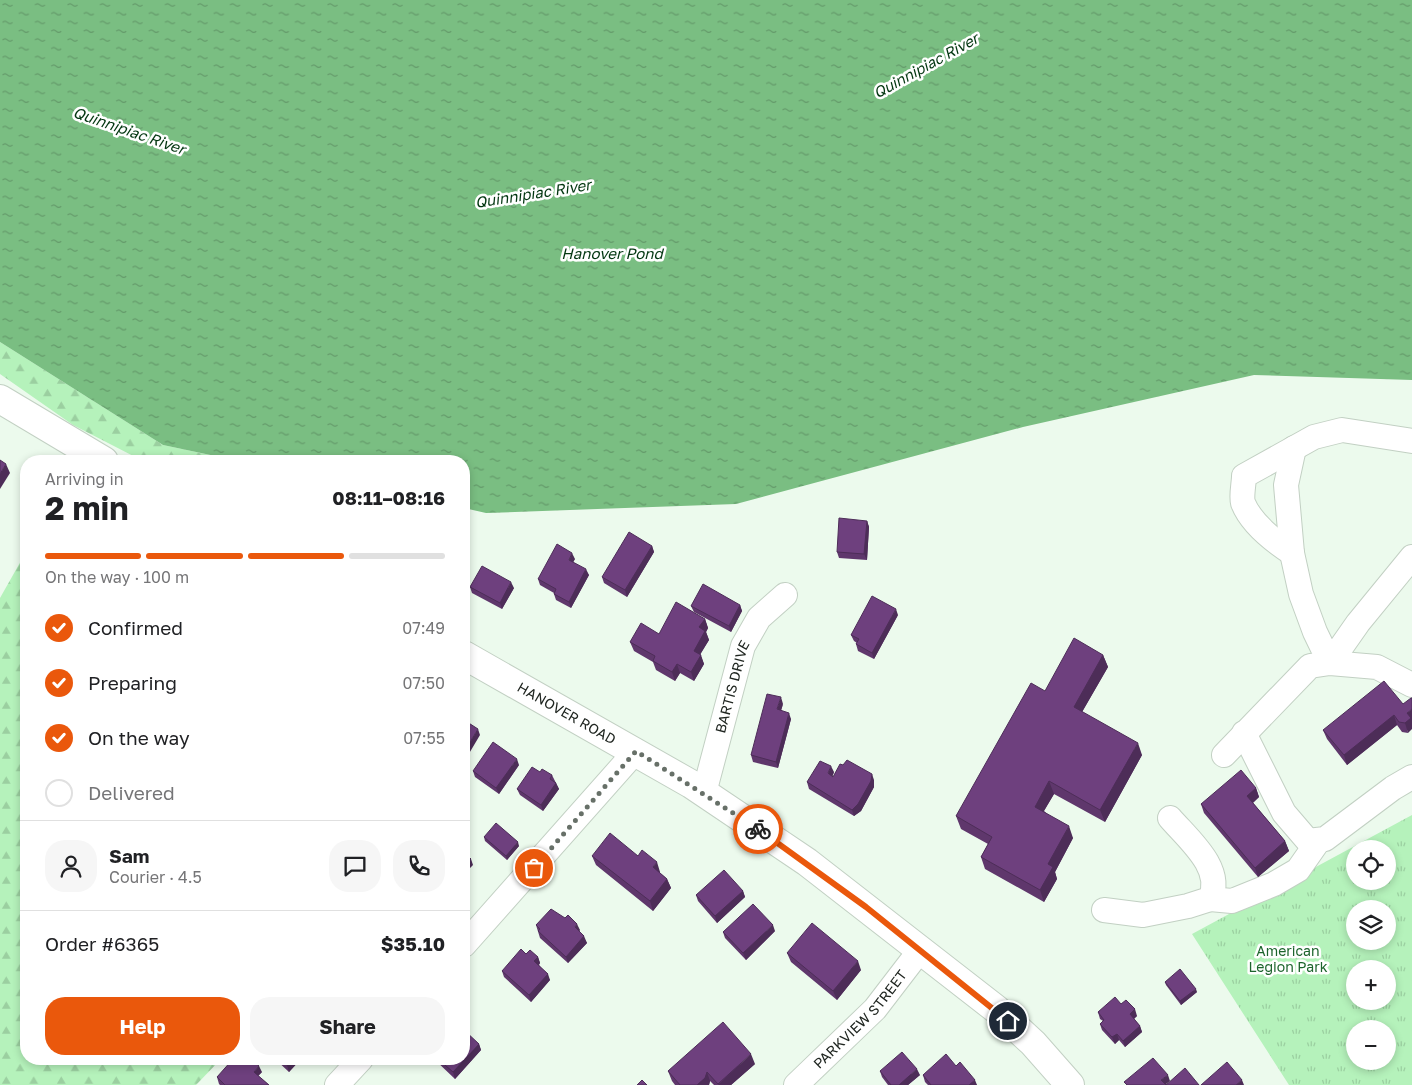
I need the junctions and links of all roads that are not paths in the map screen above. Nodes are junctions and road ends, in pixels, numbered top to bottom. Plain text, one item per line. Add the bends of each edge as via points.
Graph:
1 (0, 399) edge
2 (1412, 441) edge
3 (1294, 448) junction
4 (94, 455) edge
5 (1292, 554) junction
6 (1412, 557) edge
7 (785, 595) dead end
8 (470, 657) edge
9 (1330, 663) junction
10 (1412, 686) edge
11 (1244, 733) junction
12 (636, 751) junction
13 (1224, 755) dead end
14 (1412, 777) edge
15 (704, 793) junction
16 (1170, 818) dead end
17 (1319, 840) junction
18 (1210, 899) junction
19 (1104, 910) dead end
20 (470, 939) edge
21 (921, 949) junction
22 (355, 1065) edge
23 (337, 1085) edge
24 (796, 1085) edge
25 (1070, 1085) edge

1 - 4 main road
2 - 3 street via 1342,430 1314,437
3 - 5 street via 1286,485
3 - 5 street via 1244,476 1243,502 1271,539
5 - 9 street via 1301,594
6 - 9 street
7 - 15 street, BARTIS DRIVE via 759,618 742,646
8 - 12 main road, HANOVER ROAD
9 - 10 street via 1377,667
9 - 11 street via 1310,666
11 - 13 street
11 - 17 street via 1284,814 1308,841
12 - 15 main road, HANOVER ROAD
12 - 20 street
14 - 17 street via 1325,839
15 - 21 main road, HANOVER ROAD via 807,862
16 - 18 street via 1204,856 1214,891
17 - 18 street via 1298,870 1274,884 1232,901
18 - 19 street via 1143,916
21 - 24 street, PARKVIEW STREET via 875,1009
21 - 25 main road, HANOVER ROAD via 996,1009 1033,1043
22 - 23 street

